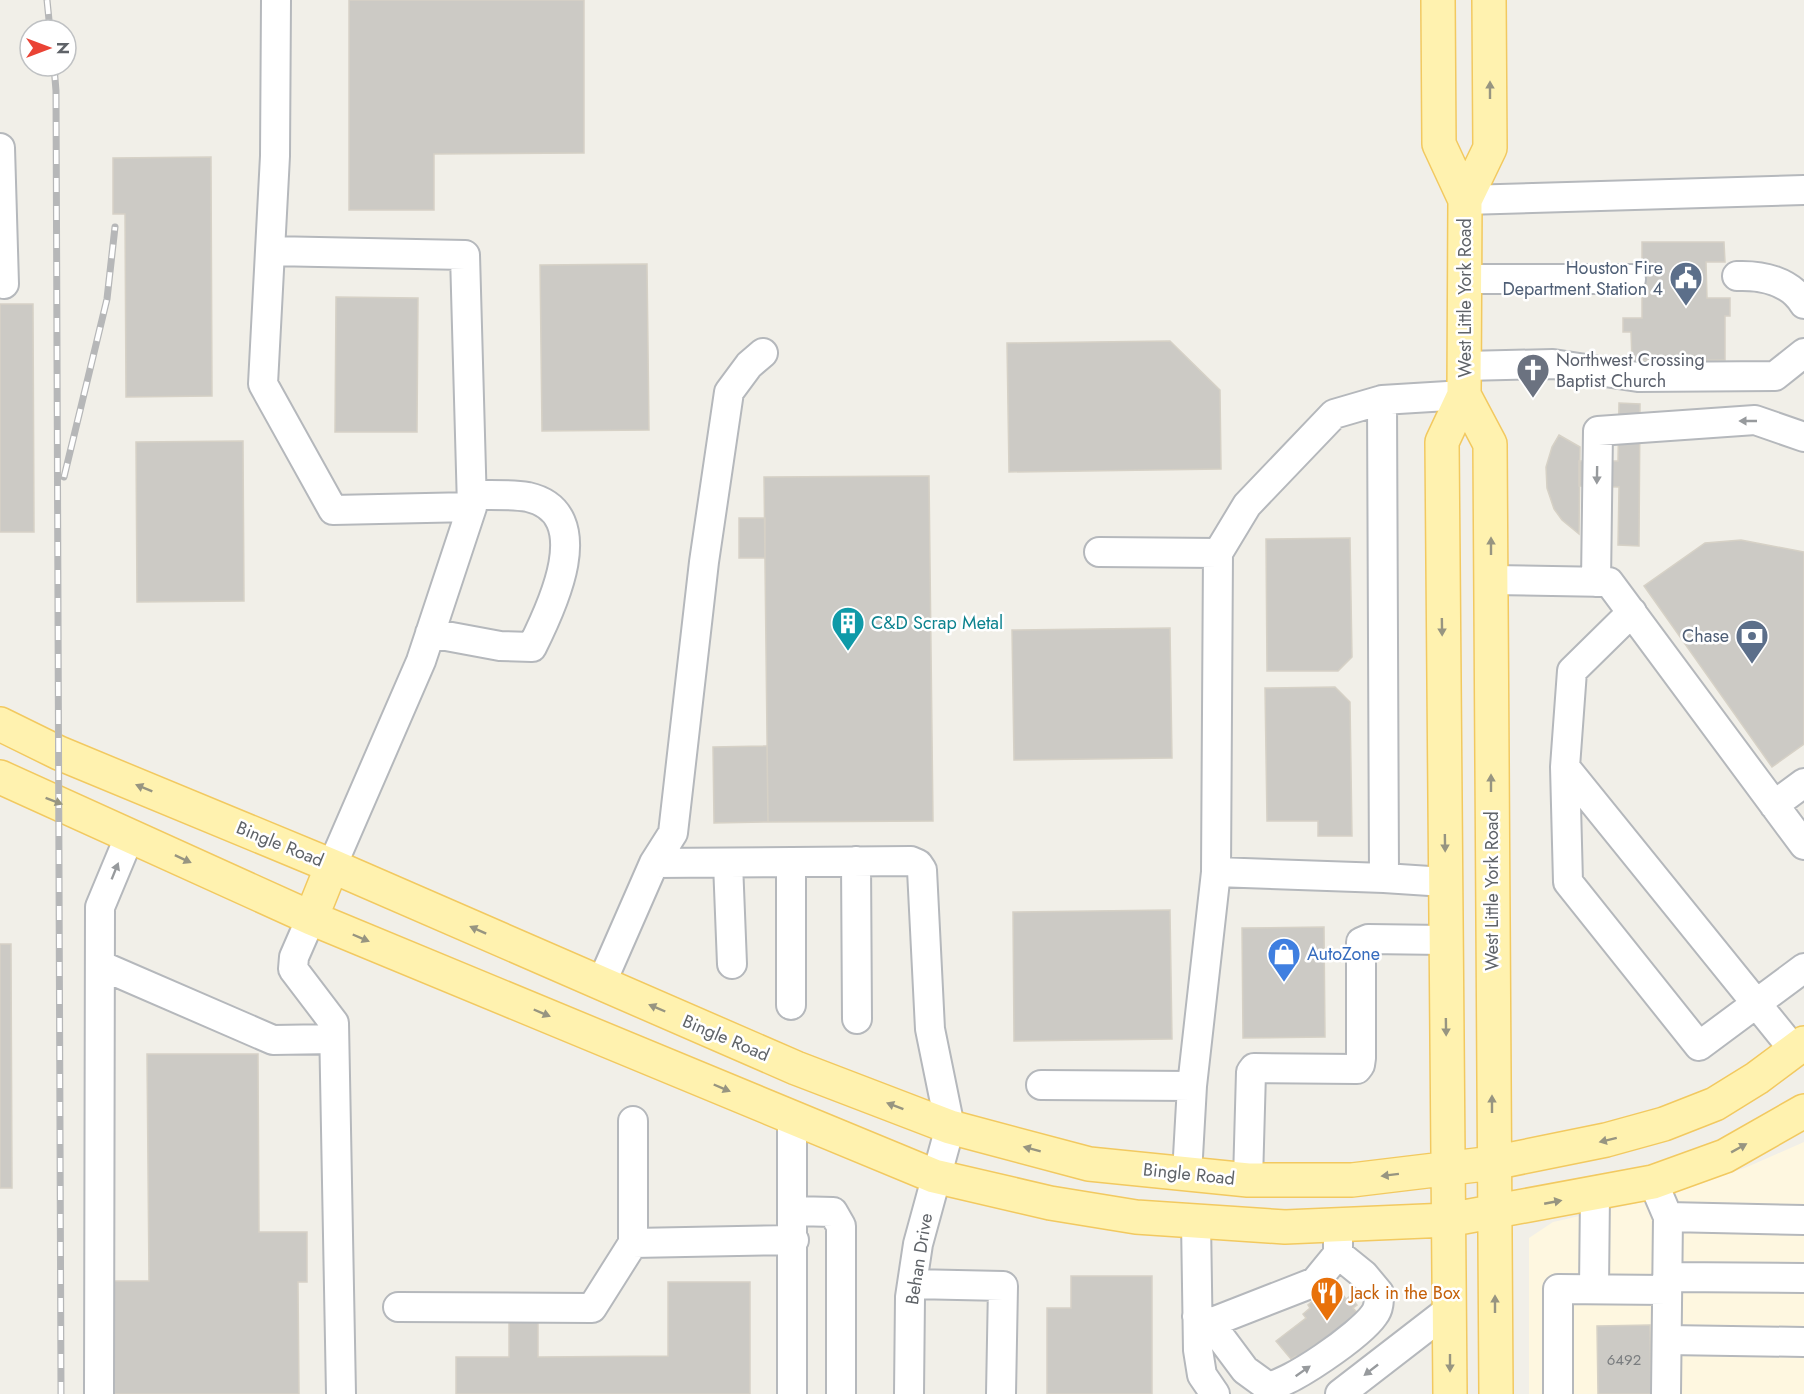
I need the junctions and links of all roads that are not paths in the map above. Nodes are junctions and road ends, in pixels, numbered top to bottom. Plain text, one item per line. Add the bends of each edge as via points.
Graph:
1 (276, 0) edge
2 (1438, 0) edge
3 (1489, 0) edge
4 (0, 148) edge
5 (1804, 190) edge
6 (1465, 200) junction
7 (270, 251) junction
8 (1737, 276) dead end
9 (1465, 279) junction
10 (1631, 279) dead end
11 (4, 284) dead end
12 (1804, 304) edge
13 (763, 353) dead end
14 (1804, 353) edge
15 (1465, 380) junction
16 (1382, 400) junction
17 (1804, 436) edge
18 (472, 501) junction
19 (1099, 552) dead end
20 (1218, 553) junction
21 (1491, 580) junction
22 (1442, 582) junction
23 (1596, 582) junction
24 (1632, 612) junction
25 (430, 633) junction
26 (0, 724) edge
27 (1565, 767) junction
28 (0, 777) edge
29 (1804, 783) edge
30 (1774, 805) junction
31 (130, 835) junction
32 (1804, 845) edge
33 (856, 861) junction
34 (791, 862) junction
35 (654, 863) junction
36 (728, 863) junction
37 (332, 866) junction
38 (1216, 873) junction
39 (1384, 878) junction
40 (1445, 882) junction
41 (311, 918) junction
42 (1445, 940) junction
43 (732, 964) dead end
44 (100, 965) junction
45 (1804, 968) edge
46 (601, 984) junction
47 (791, 1005) dead end
48 (1757, 1005) junction
49 (857, 1019) dead end
50 (334, 1039) junction
51 (1801, 1053) edge
52 (1041, 1085) dead end
53 (1192, 1086) junction
54 (1804, 1111) edge
55 (792, 1118) junction
56 (633, 1121) dead end
57 (950, 1127) junction
58 (1493, 1163) junction
59 (1448, 1168) junction
60 (1187, 1174) junction
61 (934, 1176) junction
62 (1248, 1180) junction
63 (1653, 1182) junction
64 (1595, 1194) junction
65 (794, 1211) junction
66 (1495, 1213) junction
67 (1668, 1217) junction
68 (1448, 1220) junction
69 (1804, 1220) edge
70 (1196, 1221) junction
71 (794, 1240) junction
72 (633, 1243) junction
73 (1345, 1250) junction
74 (1804, 1278) edge
75 (1667, 1283) junction
76 (912, 1284) junction
77 (1594, 1289) junction
78 (398, 1307) dead end
79 (1450, 1309) junction
80 (1211, 1328) junction
81 (1667, 1340) junction
82 (1804, 1341) edge
83 (99, 1394) edge
84 (341, 1394) edge
85 (792, 1394) edge
86 (841, 1394) edge
87 (909, 1394) edge
88 (1001, 1394) edge
89 (1215, 1394) edge
90 (1340, 1394) edge
91 (1450, 1394) edge
92 (1496, 1394) edge
93 (1558, 1394) edge
94 (1666, 1394) edge

1 - 7 street
2 - 6 main road, West Little York Road via 1439,144
6 -> 3 main road, West Little York Road via 1490,148
4 - 11 street
5 - 6 street
6 - 9 main road, West Little York Road
7 - 18 street via 263,384 333,510
7 - 18 street via 465,255
8 - 12 street via 1751,275 1789,286
9 - 10 street
9 - 15 main road, West Little York Road
13 - 35 street via 729,392 704,561 673,833
14 - 15 street via 1775,376 1638,377 1554,364
15 - 16 street
21 -> 15 main road, West Little York Road via 1490,444
15 - 22 main road, West Little York Road via 1442,442
16 - 20 street via 1334,414 1246,505
16 - 39 street
17 -> 23 street via 1755,420 1598,431
18 - 25 street
18 - 25 street via 529,498 545,505 558,515 564,535 565,568 532,647 501,646
19 - 20 street
20 - 38 street
21 - 22 main road
21 - 23 street
58 -> 21 main road, West Little York Road
22 -> 40 main road, West Little York Road
23 - 24 street via 1610,582
24 - 27 street via 1572,671
24 - 30 street
25 - 37 street
37 -> 26 main road, Bingle Road via 59,753
27 - 48 street
27 - 48 street via 1568,882 1699,1046
28 -> 31 main road
29 - 30 street
30 - 32 street
31 -> 41 main road
44 -> 31 street via 100,907
33 - 34 street
33 - 49 street
33 - 57 street via 910,861 918,864 924,877 930,1029
34 - 36 street
34 - 47 street
35 - 36 street
35 - 46 street
36 - 43 street
37 - 41 main road
46 -> 37 main road, Bingle Road
38 - 39 street
38 - 53 street
39 - 40 street
40 - 42 main road, West Little York Road
41 - 50 street via 294,957 293,969 334,1023
41 -> 55 main road
42 -> 59 main road, West Little York Road
42 - 62 street via 1361,942 1361,1058 1357,1069 1254,1068
44 - 50 street via 273,1040
44 - 83 street
45 - 48 street
57 -> 46 main road, Bingle Road via 795,1068
48 - 51 street
50 - 84 street
51 -> 58 main road, Bingle Road via 1715,1104 1664,1124
52 - 53 street
53 - 60 street
63 -> 54 main road via 1725,1156
55 - 61 main road
55 - 65 street
56 - 72 street
60 -> 57 main road, Bingle Road via 1089,1164
57 - 61 street, Behan Drive
58 - 59 main road, Bingle Road
58 - 66 main road, West Little York Road
59 -> 62 main road, Bingle Road via 1352,1180
59 - 68 main road, West Little York Road
60 - 62 main road, Bingle Road
61 - 70 main road via 1050,1203 1136,1217
61 - 76 street, Behan Drive
63 - 64 main road
63 - 67 street
66 -> 64 main road
64 - 77 street
65 - 71 street
65 - 86 street via 833,1212 841,1226
66 - 68 main road
92 -> 66 main road, West Little York Road
67 - 69 street
67 - 75 street
68 - 73 main road
68 - 79 main road, West Little York Road
70 - 73 main road via 1285,1227
70 - 80 street
71 - 72 street
71 - 85 street
72 - 78 street via 592,1308
73 - 80 street via 1315,1282
80 -> 73 street via 1245,1370 1267,1386 1289,1380 1362,1329 1376,1313 1379,1293
74 - 75 street
75 - 77 street
75 - 81 street
76 - 87 street, Behan Drive
76 - 88 street via 1003,1286
77 - 93 street via 1558,1289
79 -> 90 street
79 -> 91 main road, West Little York Road
80 - 89 street via 1198,1350 1202,1375
81 - 82 street
81 - 94 street

